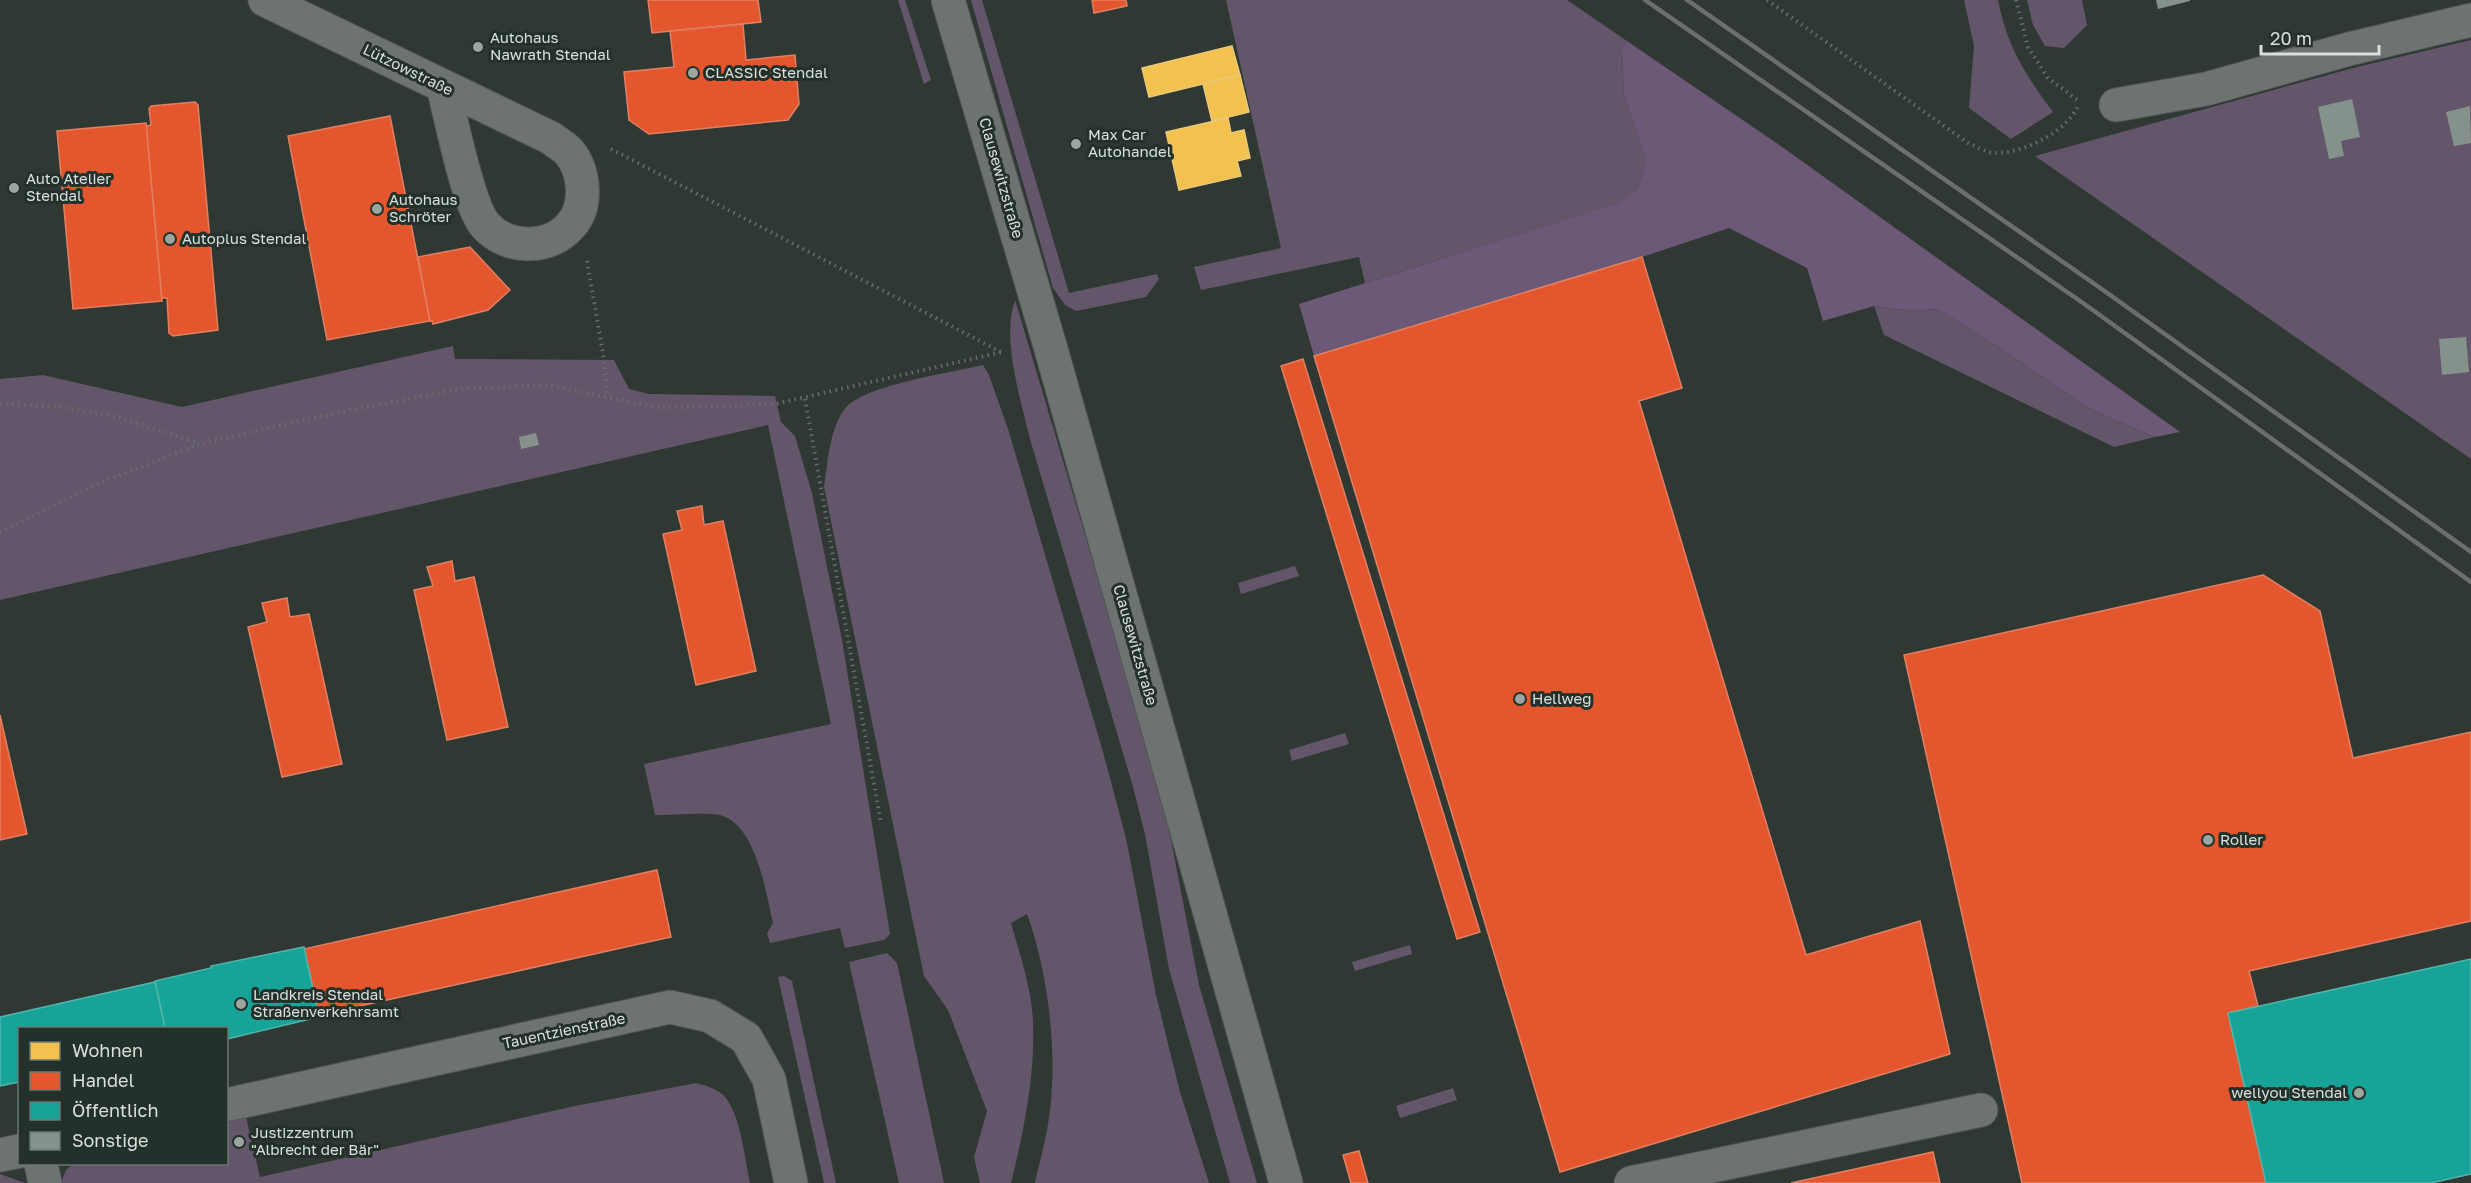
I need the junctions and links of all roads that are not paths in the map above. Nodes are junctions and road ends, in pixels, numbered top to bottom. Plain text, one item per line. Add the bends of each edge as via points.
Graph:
1 (265, 0) edge
2 (948, 0) edge
3 (2471, 20) edge
4 (443, 87) junction
5 (2116, 105) road end
6 (228, 1106) edge
7 (1981, 1110) dead end
8 (18, 1151) edge
9 (0, 1155) edge
10 (41, 1165) edge
11 (45, 1183) edge
12 (791, 1183) edge
13 (1286, 1183) edge
14 (1631, 1183) edge

1 - 4 street, Lützowstraße
2 - 13 street, Clausewitzstraße via 1054,360
3 - 5 street via 2206,89
4 - 4 street, Lützowstraße via 474,207 486,226 503,239 524,244 546,242 572,224 583,192 580,171 569,152 551,138
6 - 12 street, Tauentzienstraße via 670,1007 710,1016 746,1038 769,1079
7 - 14 street
8 - 9 street
10 - 11 street

